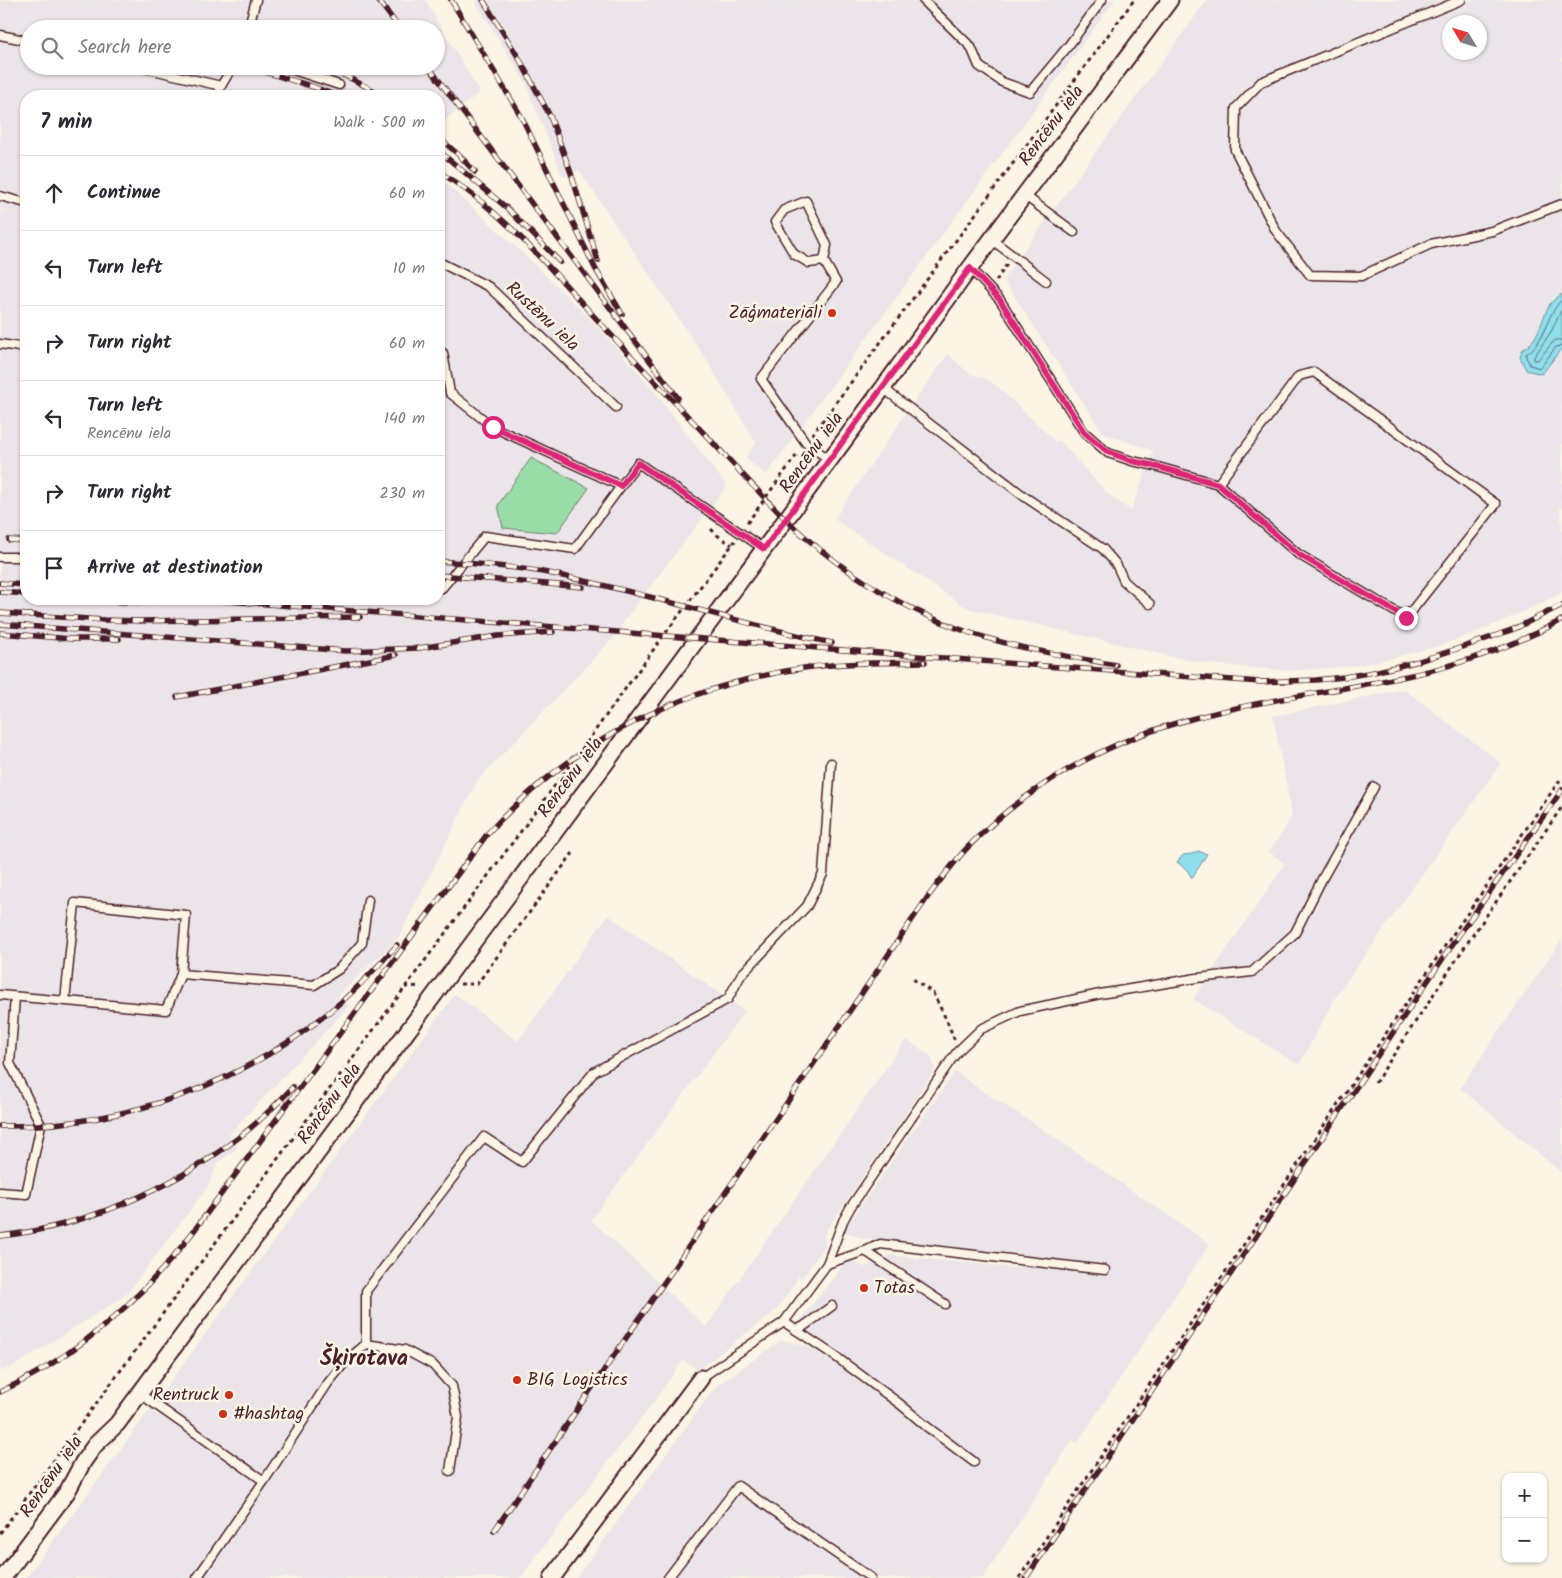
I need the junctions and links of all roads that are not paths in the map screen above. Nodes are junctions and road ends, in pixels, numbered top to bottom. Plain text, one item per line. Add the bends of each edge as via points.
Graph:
1 (256, 0) edge
2 (923, 0) edge
3 (1102, 0) edge
4 (1170, 0) edge
5 (1461, 0) edge
6 (250, 20) edge
7 (0, 35) edge
8 (20, 40) edge
9 (174, 75) edge
10 (227, 75) edge
11 (308, 75) edge
12 (339, 85) dead end
13 (220, 86) junction
14 (219, 90) edge
15 (1024, 195) junction
16 (0, 196) edge
17 (20, 201) edge
18 (1562, 204) edge
19 (1074, 232) dead end
20 (991, 239) junction
21 (824, 261) junction
22 (445, 265) edge
23 (970, 268) junction
24 (1046, 281) dead end
25 (0, 344) edge
26 (20, 347) edge
27 (445, 364) edge
28 (883, 388) junction
29 (616, 407) dead end
30 (830, 460) junction
31 (1218, 484) junction
32 (621, 486) junction
33 (764, 549) junction
34 (0, 557) edge
35 (20, 557) edge
36 (445, 584) edge
37 (1150, 604) dead end
38 (831, 763) dead end
39 (1374, 787) dead end
40 (368, 900) dead end
41 (181, 974) junction
42 (0, 995) edge
43 (15, 997) junction
44 (65, 1001) junction
45 (0, 1192) edge
46 (865, 1251) junction
47 (828, 1264) junction
48 (1105, 1270) dead end
49 (945, 1304) dead end
50 (832, 1306) dead end
51 (784, 1322) junction
52 (796, 1330) junction
53 (366, 1344) junction
54 (701, 1378) joint
55 (139, 1393) junction
56 (974, 1462) dead end
57 (450, 1471) dead end
58 (264, 1481) junction
59 (3, 1578) edge
60 (197, 1578) edge
61 (552, 1578) edge
62 (668, 1578) edge
63 (871, 1578) edge

1 - 6 lane
2 - 3 lane via 971,47 979,66 1002,82 1030,92
4 - 15 street, Rencēnu iela
5 - 18 lane via 1261,82 1236,108 1235,150 1276,231 1310,276 1361,276 1431,244 1492,231
7 - 8 lane
9 - 13 lane
10 - 13 lane
11 - 12 lane
13 - 14 lane
15 - 19 lane
15 - 20 street, Rencēnu iela
16 - 17 lane
20 - 23 street, Rencēnu iela
20 - 24 lane
21 - 21 lane via 827,245 806,201 784,210 775,222 794,254 809,263
21 - 30 lane via 836,282 762,379 806,443
22 - 29 lane, Rustēnu iela via 489,287
23 - 28 street, Rencēnu iela
23 - 31 lane via 1000,300 1084,432 1108,452
25 - 26 lane
27 - 32 lane via 450,393 493,427
28 - 30 street, Rencēnu iela
28 - 37 lane via 1025,497 1103,548 1124,581
30 - 33 street, Rencēnu iela
31 - 31 lane via 1300,376 1314,372 1496,504 1406,618 1298,554
32 - 33 lane via 638,463
32 - 36 lane via 576,550 485,536
33 - 55 street, Rencēnu iela
34 - 35 lane
38 - 53 lane via 823,874 807,906 741,976 728,999 594,1072 522,1162 484,1137 366,1291
39 - 47 lane via 1295,933 1252,972 1100,994 1020,1011 980,1030 958,1051 850,1208
40 - 41 lane via 362,943 339,969 314,984
41 - 44 lane via 166,1010
41 - 44 lane via 186,915 74,903
42 - 43 lane
43 - 44 lane
43 - 45 lane via 10,1063 41,1125 26,1194
46 - 47 lane
46 - 48 lane via 880,1244
46 - 49 lane
47 - 51 lane
50 - 52 lane
51 - 52 lane
51 - 54 lane
52 - 56 lane via 900,1404
53 - 57 lane via 405,1350 433,1365 452,1386 458,1417
53 - 58 lane via 328,1383
54 - 61 street
55 - 58 lane
55 - 59 street, Rencēnu iela via 117,1424 95,1445 67,1492
58 - 60 lane
62 - 63 lane via 738,1486

